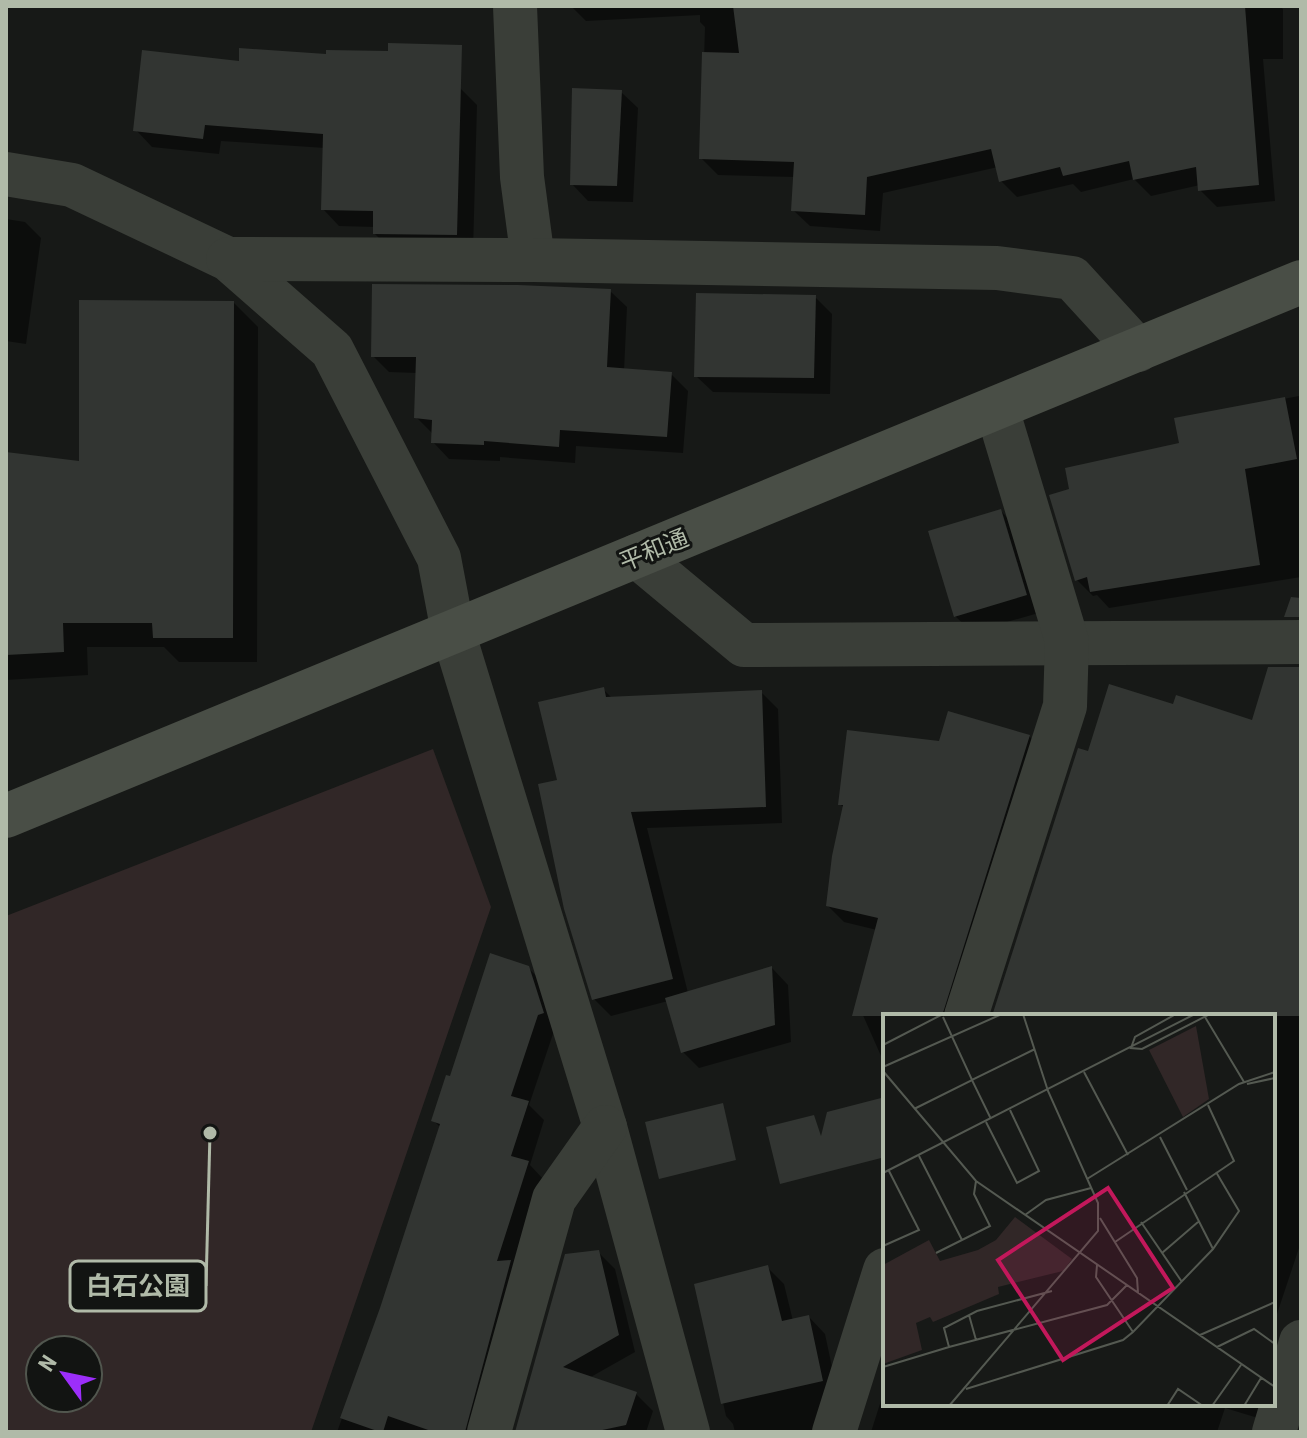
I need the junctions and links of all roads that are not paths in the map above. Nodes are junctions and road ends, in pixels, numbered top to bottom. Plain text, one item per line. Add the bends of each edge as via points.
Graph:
1 (515, 6) edge
2 (6, 174) edge
3 (228, 259) junction
4 (533, 260) junction
5 (1301, 282) edge
6 (1138, 350) junction
7 (997, 409) junction
8 (637, 556) junction
9 (453, 632) junction
10 (1067, 641) junction
11 (1301, 642) edge
12 (6, 816) edge
13 (967, 1014) edge
14 (605, 1127) junction
15 (883, 1276) edge
16 (1301, 1342) edge
17 (489, 1432) edge
18 (688, 1432) edge
19 (834, 1432) edge
20 (1274, 1432) edge

1 - 4 street via 522,177
2 - 3 street via 72,185
3 - 4 street
3 - 9 street via 332,350 439,558
4 - 6 street via 997,268 1072,278
5 - 6 street, 平和通
6 - 7 street, 平和通
7 - 8 street, 平和通
7 - 10 street
8 - 9 street, 平和通
8 - 10 street via 744,645
9 - 12 street, 平和通
9 - 14 street
10 - 11 street
10 - 13 street via 1065,706
14 - 17 street via 554,1199
14 - 18 street
15 - 19 street
16 - 20 street

